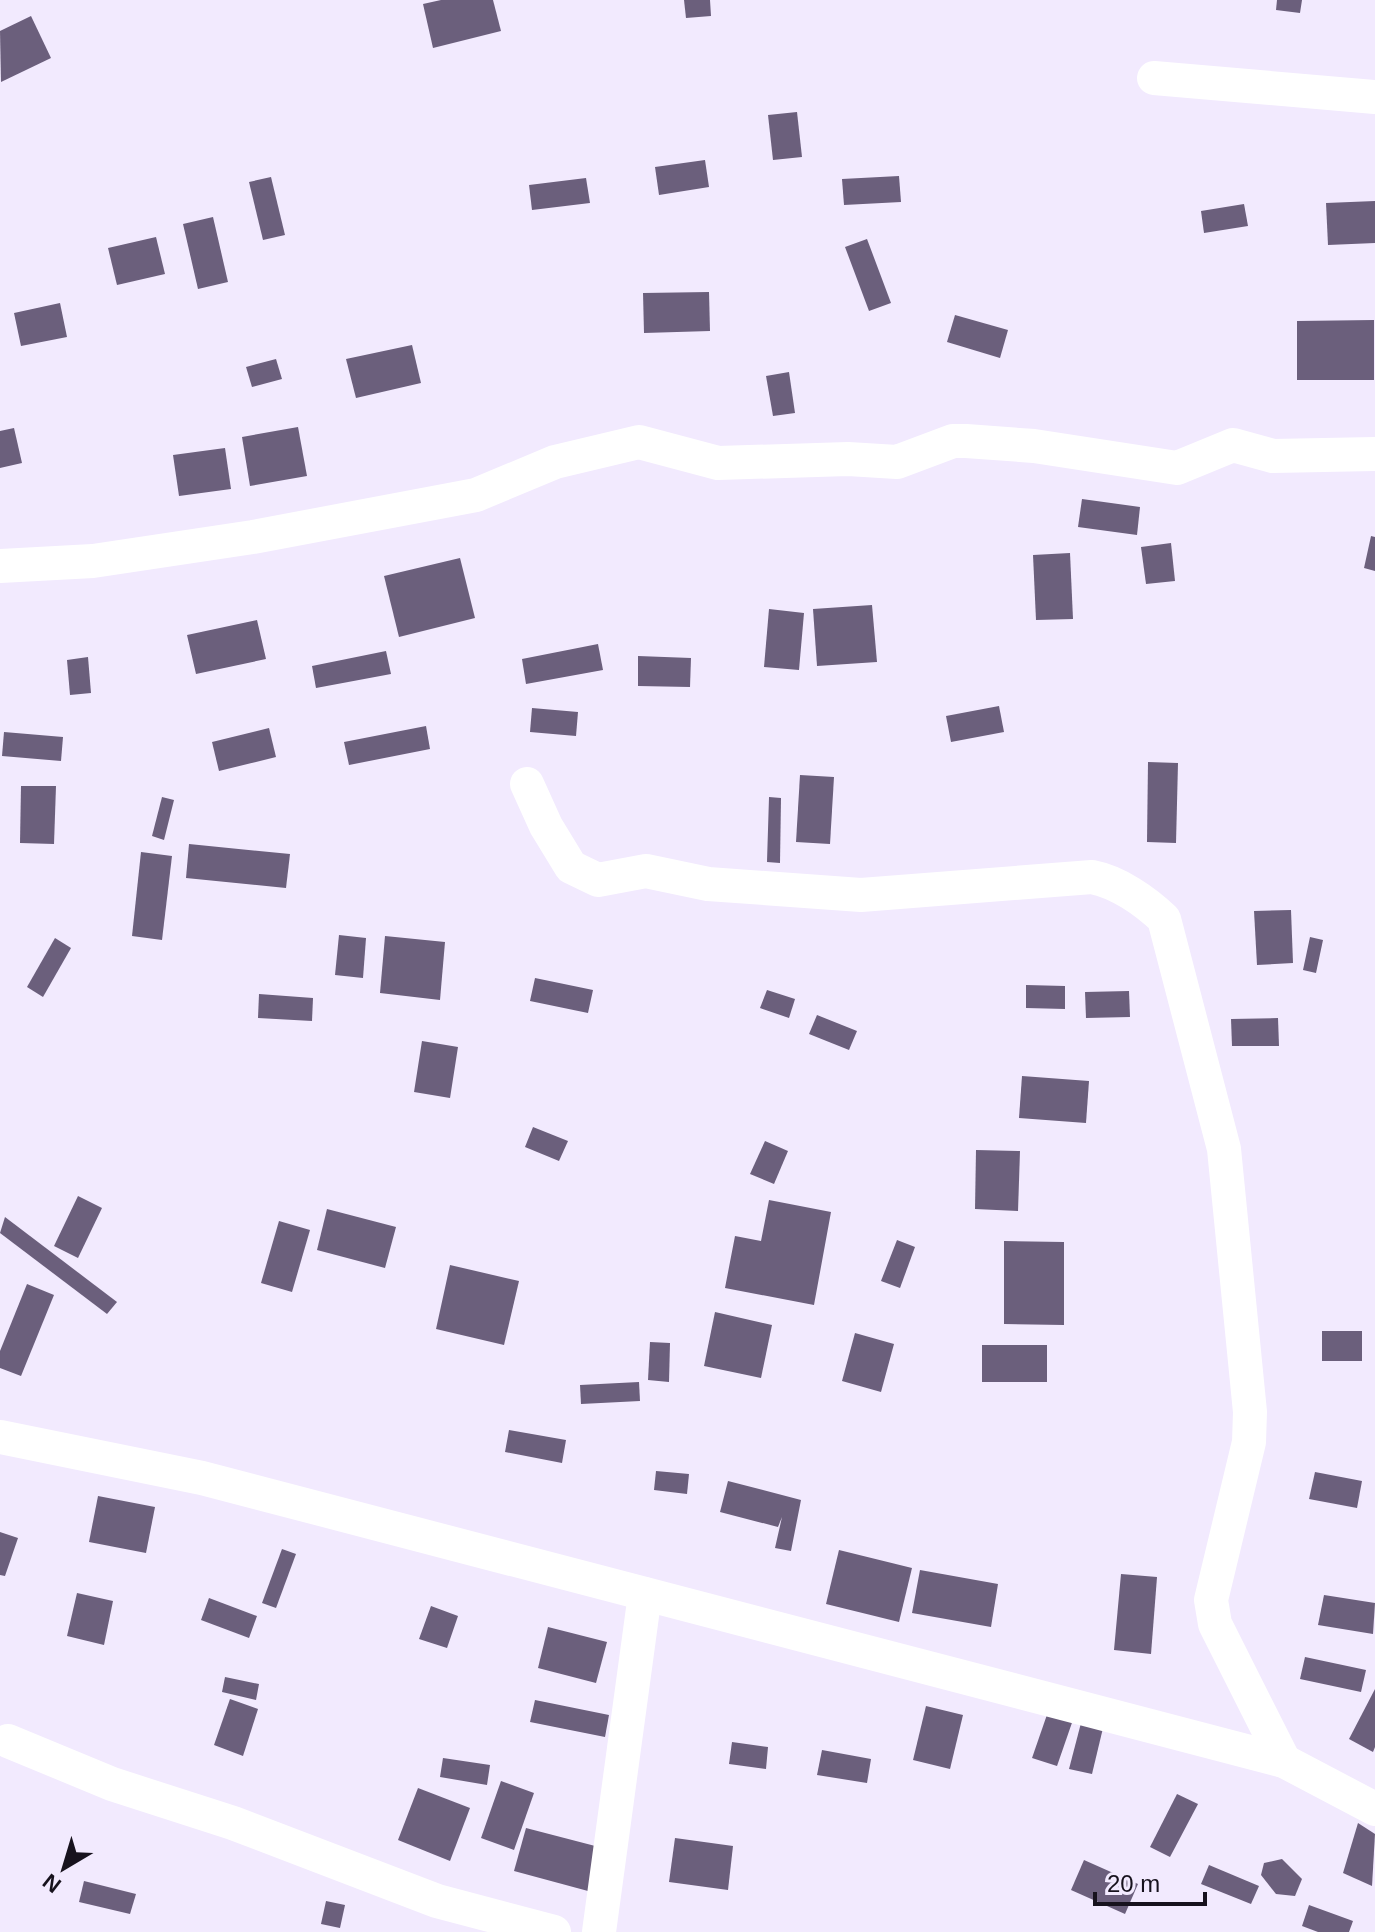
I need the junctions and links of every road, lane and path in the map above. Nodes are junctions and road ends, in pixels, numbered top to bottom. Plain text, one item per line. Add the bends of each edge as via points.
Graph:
1 (1154, 78) dead end
2 (1375, 97) edge
3 (1375, 454) edge
4 (0, 566) edge
5 (527, 784) dead end
6 (0, 1437) edge
7 (645, 1594) junction
8 (8, 1741) dead end
9 (1284, 1761) junction
10 (1375, 1809) edge
11 (554, 1932) edge
12 (599, 1932) edge

1 - 2 street
3 - 4 street via 1273,456 1233,445 1177,468 1034,446 953,441 897,462 718,463 639,442 555,462 476,495 195,546 93,561
5 - 9 street via 571,867 598,880 646,871 708,884 861,895 1092,877 1105,879 1164,919 1224,1149 1250,1412 1249,1442 1211,1600 1215,1624
6 - 7 street via 202,1478
7 - 9 street
7 - 12 street
8 - 11 street via 437,1901
9 - 10 street

